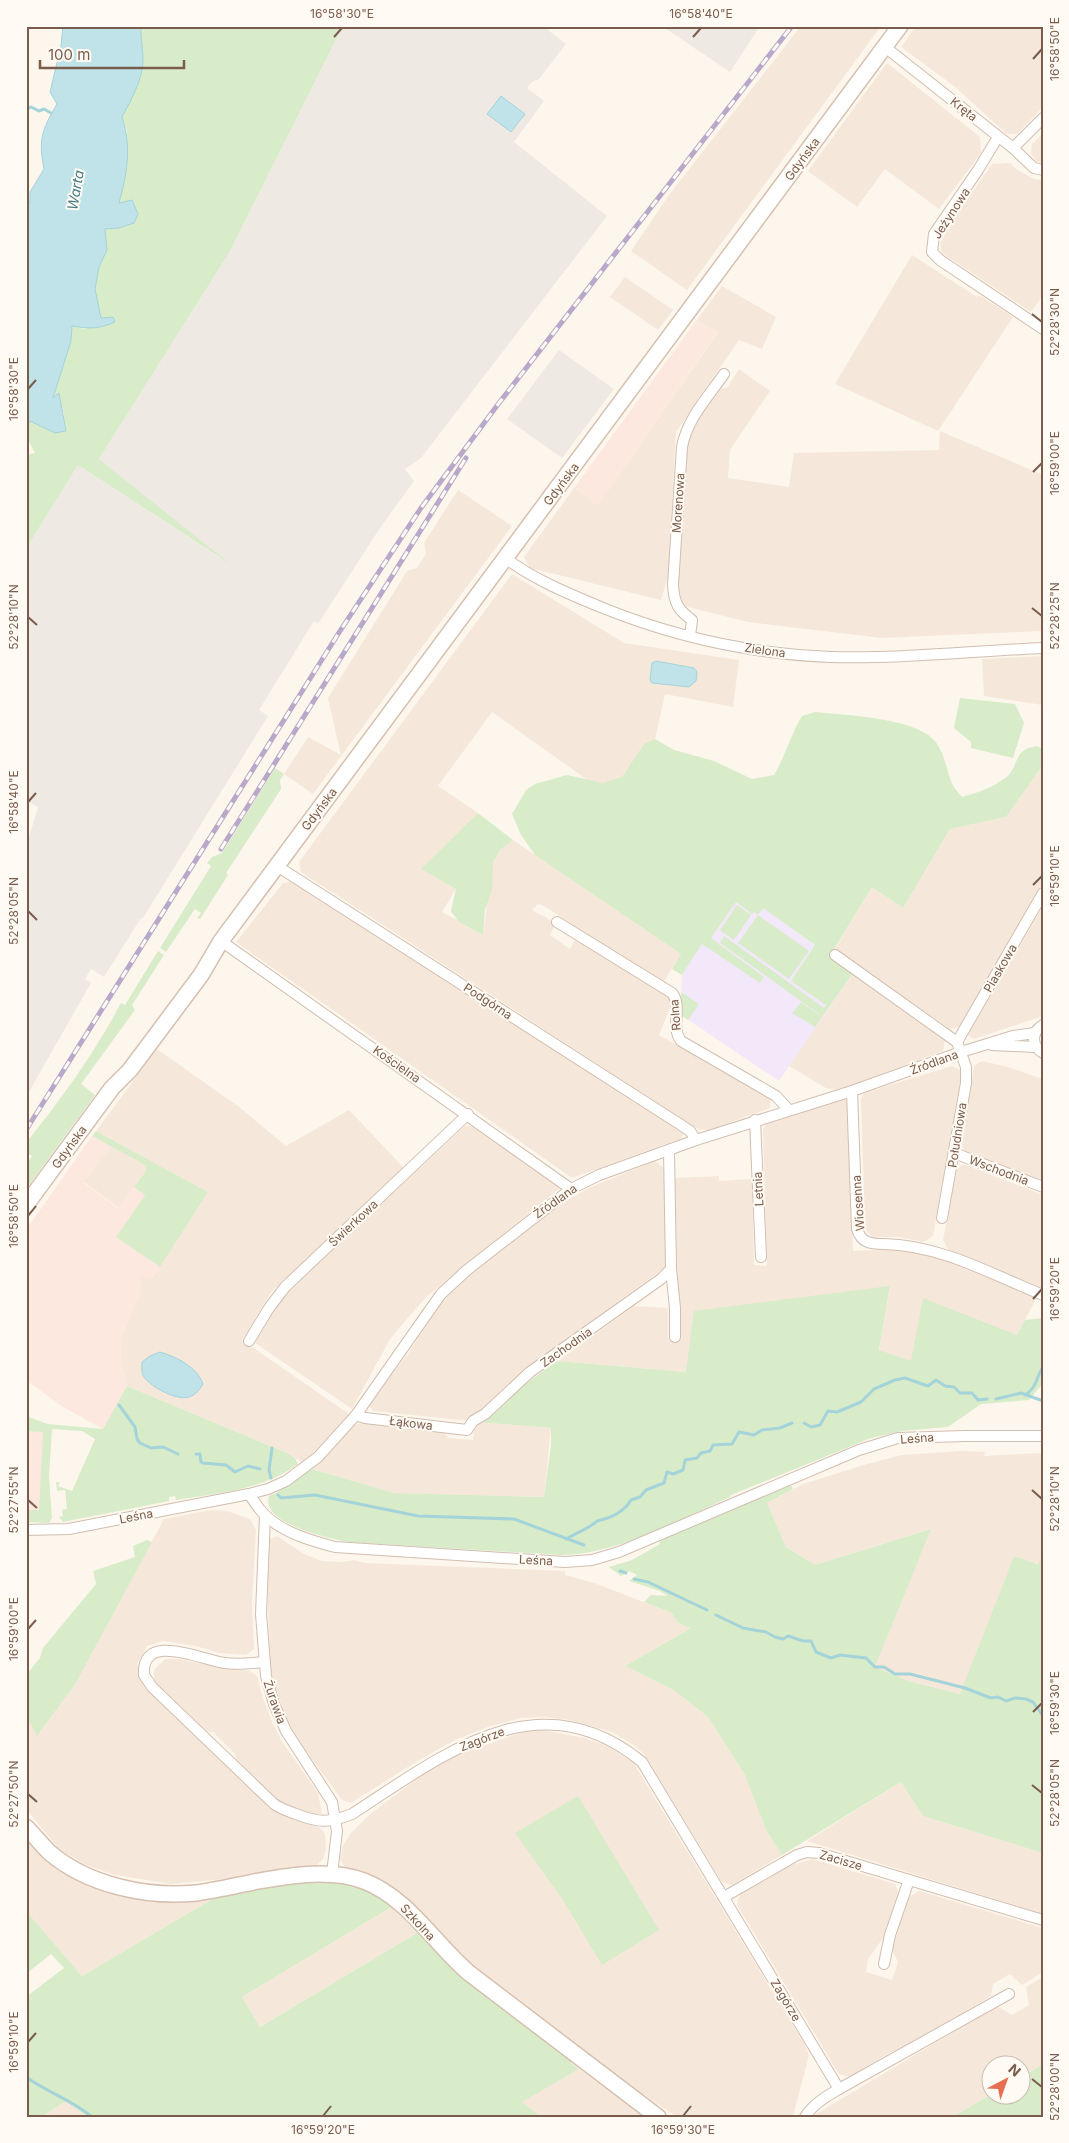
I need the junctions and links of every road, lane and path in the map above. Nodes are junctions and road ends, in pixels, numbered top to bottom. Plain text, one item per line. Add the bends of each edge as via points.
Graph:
1 (900, 26) edge
2 (884, 46) junction
3 (1043, 118) edge
4 (998, 136) junction
5 (1014, 148) junction
6 (1043, 170) edge
7 (1043, 329) edge
8 (724, 374) dead end
9 (505, 558) junction
10 (690, 636) junction
11 (1043, 648) edge
12 (277, 866) junction
13 (1043, 893) edge
14 (557, 922) dead end
15 (221, 941) junction
16 (835, 955) dead end
17 (1043, 1025) edge
18 (1035, 1032) junction
19 (988, 1044) junction
20 (959, 1047) junction
21 (1039, 1050) edge
22 (852, 1091) junction
23 (789, 1110) junction
24 (468, 1114) junction
25 (756, 1120) junction
26 (696, 1140) junction
27 (669, 1150) junction
28 (954, 1153) junction
29 (1043, 1187) edge
30 (571, 1189) junction
31 (26, 1205) edge
32 (942, 1218) dead end
33 (762, 1257) dead end
34 (671, 1270) junction
35 (1043, 1295) edge
36 (675, 1337) dead end
37 (249, 1341) dead end
38 (356, 1415) junction
39 (467, 1430) joint
40 (1043, 1436) edge
41 (249, 1494) junction
42 (265, 1515) junction
43 (26, 1530) edge
44 (264, 1662) junction
45 (335, 1821) junction
46 (26, 1827) edge
47 (332, 1874) junction
48 (909, 1880) junction
49 (724, 1897) junction
50 (1043, 1920) edge
51 (884, 1964) dead end
52 (1009, 1994) dead end
53 (839, 2088) junction
54 (658, 2117) edge
55 (805, 2117) edge

1 - 2 main road, Gdyńska
2 - 4 street, Kręta
2 - 9 main road, Gdyńska
3 - 5 street
4 - 5 street, Kręta
4 - 7 street, Jeżynowa via 934,234 932,252
5 - 6 street, Kręta via 1034,168
8 - 10 street, Morenowa via 691,421 682,447 673,585 676,604 692,620
9 - 10 street, Zielona via 528,573 591,603
9 - 12 main road, Gdyńska
10 - 11 street, Zielona via 774,652 833,657
12 - 15 main road, Gdyńska
12 - 26 street, Podgórna via 678,1123
13 - 20 street, Piaskowa
14 - 23 street, Rolna via 672,993 676,999 677,1036 681,1042 776,1096
15 - 24 street, Kościelna
15 - 31 main road, Gdyńska via 201,976 130,1070 112,1088
16 - 20 street
17 - 18 street
18 - 19 street, Źródlana
18 - 21 street via 1033,1040
19 - 20 street, Źródlana
19 - 21 street, Źródlana
20 - 22 street, Źródlana
20 - 28 street, Południowa via 966,1067 966,1083
22 - 23 street, Źródlana
22 - 35 street, Wiosenna via 858,1233 861,1238 872,1244 903,1244 936,1251
23 - 25 street, Źródlana
24 - 30 street, Kościelna
24 - 37 street, Świerkowa via 285,1287
25 - 26 street, Źródlana
25 - 33 street, Letnia
26 - 27 street, Źródlana
27 - 30 street, Źródlana via 599,1175
27 - 34 street
28 - 29 street, Wschodnia
28 - 32 street, Południowa
30 - 38 street, Źródlana via 441,1294
34 - 36 street
34 - 39 street, Zachodnia via 530,1372 490,1410 473,1420
38 - 39 street, Łąkowa
38 - 41 street, Źródlana via 309,1465 286,1481
40 - 42 street, Leśna via 898,1438 859,1450 620,1552 581,1561 335,1547 294,1533
41 - 42 street, Leśna
41 - 43 street, Leśna via 69,1529
42 - 44 street, Żurawia via 261,1614
44 - 45 street, Żurawia via 279,1717 293,1744 328,1794
44 - 45 street, Zagórze via 225,1663 164,1650 156,1652 146,1662 144,1676 279,1808 311,1820
45 - 47 street, Żurawia via 337,1841
45 - 49 street, Zagórze via 352,1814 452,1750 474,1741 538,1723 580,1730 623,1747 642,1762
46 - 47 main road, Szkolna via 48,1851 72,1867 108,1883 144,1892 195,1893 286,1876
47 - 54 main road, Szkolna via 365,1882 396,1899 469,1972
48 - 49 street, Zacisze via 807,1852 783,1862
48 - 50 street, Zacisze
48 - 51 street via 890,1935
49 - 53 street, Zagórze
52 - 53 street
53 - 55 street

